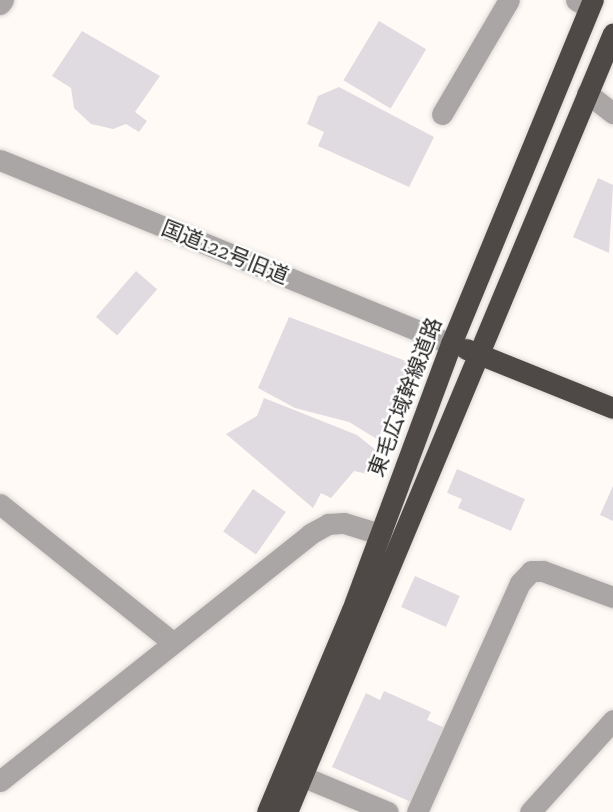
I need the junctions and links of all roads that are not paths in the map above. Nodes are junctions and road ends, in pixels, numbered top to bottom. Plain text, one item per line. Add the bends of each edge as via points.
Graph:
1 (509, 0) edge
2 (586, 3) edge
3 (613, 33) edge
4 (587, 93) junction
5 (613, 113) edge
6 (443, 114) dead end
7 (0, 160) edge
8 (451, 344) junction
9 (480, 353) junction
10 (613, 408) edge
11 (0, 504) edge
12 (380, 534) junction
13 (613, 597) edge
14 (172, 642) junction
15 (613, 720) edge
16 (293, 772) junction
17 (0, 782) edge
18 (267, 812) edge
19 (287, 812) edge
20 (388, 812) edge
21 (417, 812) edge
22 (530, 812) edge

1 - 6 street
2 - 8 highway, 東毛広域幹線道路
3 - 4 highway, 東毛広域幹線道路
4 - 5 street
4 - 9 highway, 東毛広域幹線道路
7 - 8 street, 国道122号旧道
8 - 9 highway
8 - 12 highway, 東毛広域幹線道路
9 - 10 highway
9 - 16 highway, 東毛広域幹線道路
11 - 14 street
12 - 14 street via 344,523 328,524
12 - 16 highway, 東毛広域幹線道路
13 - 21 street via 543,571 531,571 520,583
14 - 17 street
15 - 22 street
16 - 18 highway, 東毛広域幹線道路
16 - 19 highway, 東毛広域幹線道路
16 - 20 street

